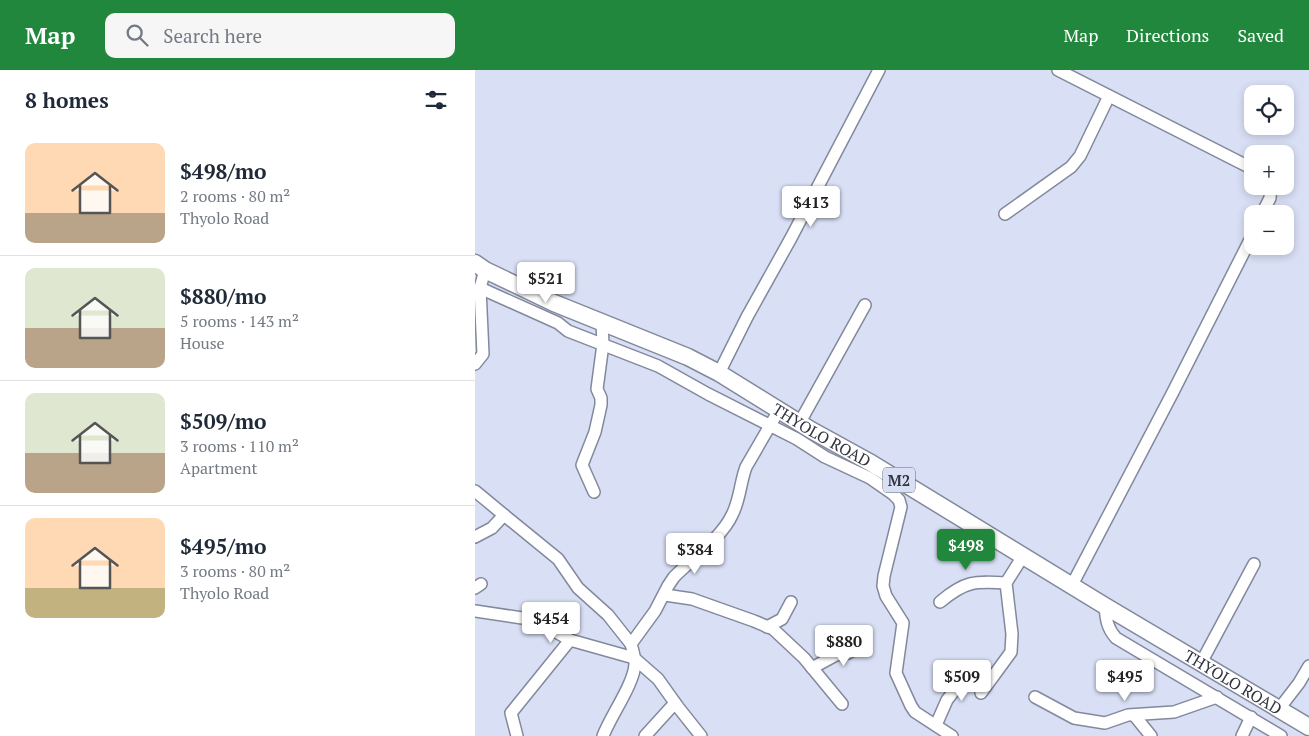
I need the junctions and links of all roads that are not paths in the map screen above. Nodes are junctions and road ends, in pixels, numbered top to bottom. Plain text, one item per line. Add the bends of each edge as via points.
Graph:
1 (879, 70) edge
2 (1058, 70) edge
3 (1109, 96) junction
4 (1244, 164) edge
5 (1005, 214) dead end
6 (1244, 252) edge
7 (480, 266) edge
8 (477, 291) edge
9 (865, 305) dead end
10 (602, 323) junction
11 (603, 344) junction
12 (475, 364) edge
13 (719, 373) junction
14 (779, 410) junction
15 (771, 426) junction
16 (805, 432) junction
17 (870, 471) junction
18 (475, 491) edge
19 (594, 492) dead end
20 (504, 514) junction
21 (475, 537) edge
22 (1023, 556) junction
23 (1254, 564) dead end
24 (1006, 583) junction
25 (1072, 585) junction
26 (665, 595) junction
27 (791, 602) dead end
28 (940, 602) dead end
29 (1105, 606) junction
30 (475, 611) edge
31 (767, 627) junction
32 (570, 640) junction
33 (631, 644) junction
34 (864, 644) dead end
35 (634, 658) junction
36 (1201, 663) junction
37 (1309, 666) edge
38 (812, 668) junction
39 (971, 669) dead end
40 (981, 693) dead end
41 (1035, 697) dead end
42 (1217, 698) junction
43 (675, 704) junction
44 (842, 704) dead end
45 (1279, 709) junction
46 (1134, 715) junction
47 (1251, 717) junction
48 (936, 725) junction
49 (1309, 727) edge
50 (517, 736) edge
51 (603, 736) edge
52 (645, 736) edge
53 (701, 736) edge
54 (952, 736) edge
55 (1151, 736) edge
56 (1242, 736) edge
57 (1281, 736) edge

1 - 13 street
2 - 3 street
3 - 4 street
3 - 5 street via 1080,156 1071,167
6 - 25 street
7 - 8 street
7 - 10 highway, THYOLO ROAD / M2
8 - 11 street
8 - 12 street via 483,354
9 - 16 street
10 - 11 street
10 - 13 highway, THYOLO ROAD / M2 via 688,357
11 - 15 street via 658,366
11 - 19 street via 597,389 601,405 582,465
13 - 14 highway, THYOLO ROAD / M2
14 - 15 street
14 - 16 highway, THYOLO ROAD / M2
15 - 16 street
15 - 26 street via 744,472 738,502 724,529 674,577
16 - 17 highway, THYOLO ROAD / M2
17 - 22 highway, THYOLO ROAD / M2
17 - 48 street via 899,500 901,507 883,586 903,623 896,673 915,712
18 - 20 street
20 - 21 street via 492,528
20 - 33 street via 558,559 579,588 608,615
22 - 24 street
22 - 25 highway, THYOLO ROAD / M2
23 - 36 street
24 - 28 street via 964,585
24 - 40 street via 1011,652
25 - 29 highway, THYOLO ROAD / M2
26 - 31 street via 692,600
26 - 33 street
27 - 31 street via 782,619
29 - 36 highway, THYOLO ROAD / M2
29 - 42 street via 1109,630 1116,638
30 - 32 street via 529,619
31 - 38 street via 780,635
32 - 35 street
32 - 50 street via 511,713
33 - 35 street
34 - 38 street
35 - 43 street via 658,679
35 - 51 street via 630,684
36 - 45 highway, THYOLO ROAD / M2
37 - 45 street
38 - 44 street
39 - 48 street via 947,700
41 - 46 street via 1083,720 1105,723
42 - 46 street via 1174,712
42 - 47 street
43 - 52 street
43 - 53 street
45 - 49 highway, THYOLO ROAD / M2
46 - 55 street
47 - 56 street
47 - 57 street
48 - 54 street

